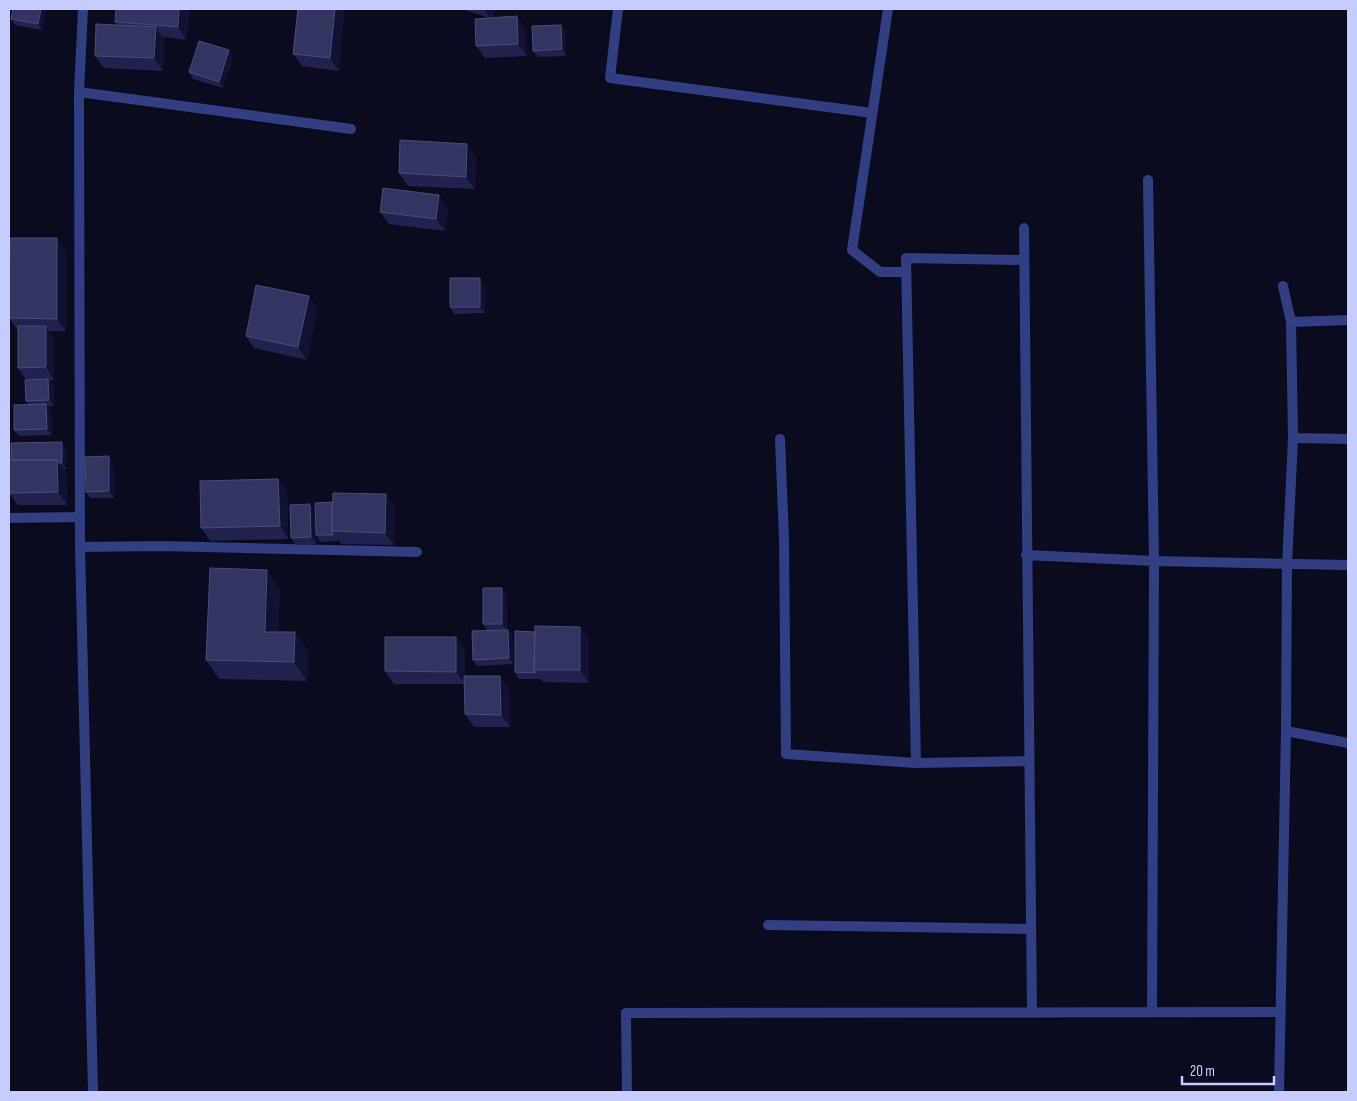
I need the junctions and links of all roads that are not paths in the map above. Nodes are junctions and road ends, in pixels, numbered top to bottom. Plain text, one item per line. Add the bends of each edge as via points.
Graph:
1 (82, 9) edge
2 (618, 9) edge
3 (888, 9) edge
4 (79, 92) junction
5 (872, 114) junction
6 (351, 129) dead end
7 (1148, 180) dead end
8 (1024, 228) dead end
9 (1024, 260) junction
10 (906, 272) junction
11 (1283, 286) dead end
12 (1348, 320) edge
13 (1291, 322) junction
14 (1293, 438) junction
15 (780, 439) dead end
16 (1348, 439) edge
17 (80, 517) junction
18 (9, 518) edge
19 (80, 547) junction
20 (417, 552) dead end
21 (1026, 555) junction
22 (1154, 561) junction
23 (1288, 564) junction
24 (1348, 565) edge
25 (1286, 732) junction
26 (1348, 742) edge
27 (1028, 761) junction
28 (916, 763) junction
29 (768, 926) dead end
30 (1031, 929) junction
31 (1032, 1012) junction
32 (1152, 1012) junction
33 (1281, 1012) junction
34 (93, 1092) edge
35 (627, 1092) edge
36 (1280, 1092) edge

1 - 4 street
2 - 5 street via 610,78
3 - 5 street
4 - 6 street
4 - 17 street
5 - 10 street via 852,250 880,272
7 - 22 street
8 - 9 street
9 - 10 street via 906,258
9 - 21 street
10 - 28 street
11 - 13 street
12 - 13 street
13 - 14 street
14 - 16 street
14 - 23 street
15 - 28 street via 786,754
17 - 18 street
17 - 19 street
19 - 20 street
19 - 34 street
21 - 22 street
21 - 27 street
22 - 23 street
22 - 32 street
23 - 24 street
23 - 25 street
25 - 26 street
25 - 33 street
27 - 28 street
27 - 30 street
29 - 30 street
30 - 31 street
31 - 32 street
31 - 35 street via 626,1013
32 - 33 street
33 - 36 street

